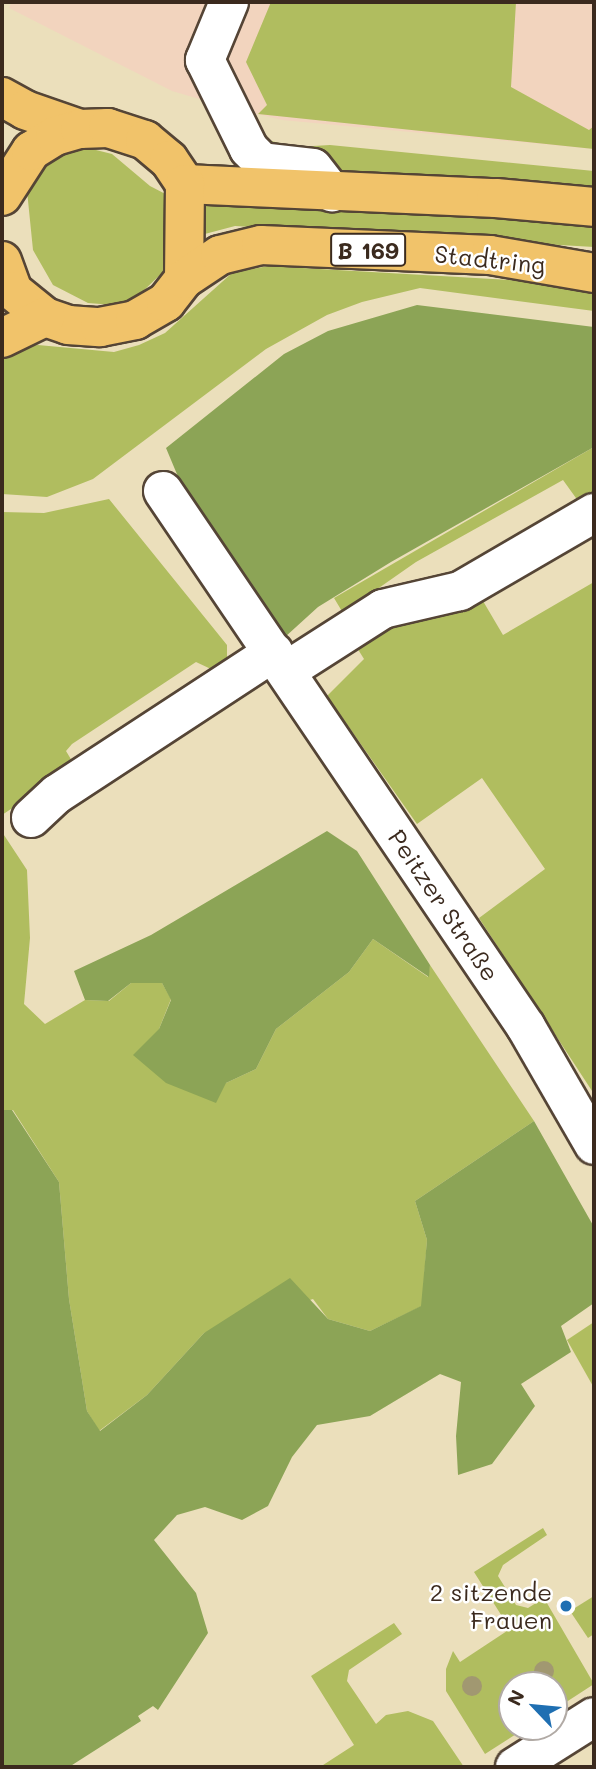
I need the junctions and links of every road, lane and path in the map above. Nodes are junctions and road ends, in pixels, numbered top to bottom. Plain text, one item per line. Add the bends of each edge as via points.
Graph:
1 (229, 2) edge
2 (2, 97) edge
3 (80, 129) junction
4 (185, 184) junction
5 (3, 188) edge
6 (332, 192) junction
7 (594, 207) edge
8 (2, 261) edge
9 (594, 273) edge
10 (184, 279) junction
11 (45, 317) junction
12 (2, 338) edge
13 (163, 491) dead end
14 (594, 513) edge
15 (280, 662) junction
16 (31, 818) dead end
17 (594, 1144) edge
18 (594, 1717) edge
19 (515, 1767) edge

1 - 6 street via 205,60 249,149 262,162 313,168
2 - 3 main road
3 - 4 main road via 108,128 145,141 169,160
3 - 5 main road via 55,136 31,151
4 - 6 main road, B 169
4 - 10 main road
6 - 7 main road, B 169
8 - 11 main road, Stadtring / B 169 via 13,291
9 - 10 main road, Stadtring / B 169 via 490,256 261,245 220,255
10 - 11 main road, Stadtring / B 169 via 166,302 135,320 100,327 68,325
11 - 12 main road
13 - 15 street, Peitzer Straße
14 - 15 street via 460,591 383,609
15 - 16 street via 57,794
15 - 17 street, Peitzer Straße via 526,1027
18 - 19 street

